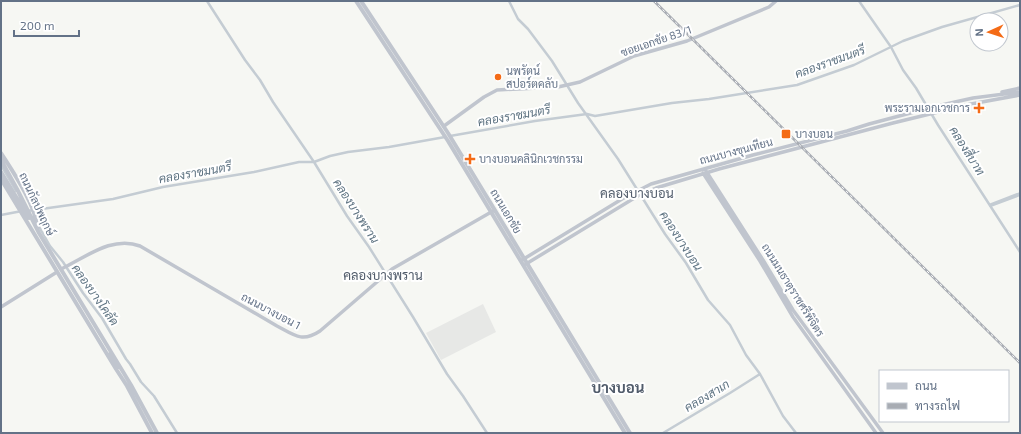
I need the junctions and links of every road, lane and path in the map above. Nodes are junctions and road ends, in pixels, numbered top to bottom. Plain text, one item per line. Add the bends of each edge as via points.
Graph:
1 (356, 1) edge
2 (362, 1) edge
3 (776, 1) edge
4 (399, 63) junction
5 (1020, 88) edge
6 (1020, 92) edge
7 (987, 96) junction
8 (1020, 96) edge
9 (878, 122) junction
10 (444, 126) junction
11 (879, 126) junction
12 (446, 134) junction
13 (807, 141) junction
14 (808, 146) junction
15 (1, 153) edge
16 (1, 160) edge
17 (703, 168) junction
18 (1, 172) edge
19 (705, 174) junction
20 (1, 180) edge
21 (494, 211) junction
22 (567, 236) junction
23 (524, 262) junction
24 (64, 268) junction
25 (57, 272) junction
26 (1, 307) edge
27 (91, 314) junction
28 (84, 318) junction
29 (105, 345) junction
30 (592, 373) junction
31 (129, 385) junction
32 (152, 433) edge
33 (157, 433) edge
34 (625, 433) edge
35 (630, 433) edge
36 (876, 433) edge
37 (883, 433) edge

1 - 4 main road, ถนนเอกชัย
2 - 4 main road, ถนนเอกชัย
3 - 10 main road, ซอยเอกชัย 83/1 via 769,7 687,42 634,56 585,80 562,86 498,90
4 - 10 main road, ถนนเอกชัย
4 - 12 main road, ถนนเอกชัย
5 - 7 main road
6 - 7 main road, ถนนบางขุนเทียน
7 - 9 main road, ถนนบางขุนเทียน
8 - 11 main road, ถนนบางขุนเทียน
9 - 11 main road
9 - 13 main road, ถนนบางขุนเทียน
10 - 12 main road, ถนนเอกชัย
11 - 14 main road, ถนนบางขุนเทียน
12 - 21 main road, ถนนเอกชัย
13 - 14 main road
13 - 17 main road, ถนนบางขุนเทียน
14 - 19 main road, ถนนบางขุนเทียน
15 - 24 main road, ถนนกัลปพฤกษ์ via 30,204 39,233
16 - 29 main road, ถนนกัลปพฤกษ์ via 39,232
17 - 19 main road
17 - 22 main road, ถนนบางขุนเทียน via 639,189
18 - 29 main road, ถนนกัลปพฤกษ์ via 46,251
19 - 22 main road, ถนนบางขุนเทียน via 641,194
19 - 36 main road, ถนนมนธาตุราชศรีพิจิตร via 792,316
19 - 37 main road, ถนนมนธาตุราชศรีพิจิตร via 764,260 793,310
20 - 25 main road, ถนนกัลปพฤกษ์
21 - 23 main road, ถนนเอกชัย
21 - 24 main road, ถนนบางบอน 1 via 403,262 320,331 304,338 265,319 135,244 111,244
22 - 23 main road, ถนนบางขุนเทียน
23 - 30 main road, ถนนเอกชัย
24 - 25 main road
24 - 27 main road, ถนนกัลปพฤกษ์ via 80,300
25 - 26 main road
25 - 28 main road, ถนนกัลปพฤกษ์
27 - 28 main road
27 - 31 main road, ถนนกัลปพฤกษ์ via 124,367
28 - 31 main road, ถนนกัลปพฤกษ์
29 - 31 main road, ถนนกัลปพฤกษ์
30 - 34 main road, ถนนเอกชัย
30 - 35 main road, ถนนเอกชัย
31 - 32 main road, ถนนกัลปพฤกษ์
31 - 33 main road, ถนนกัลปพฤกษ์

